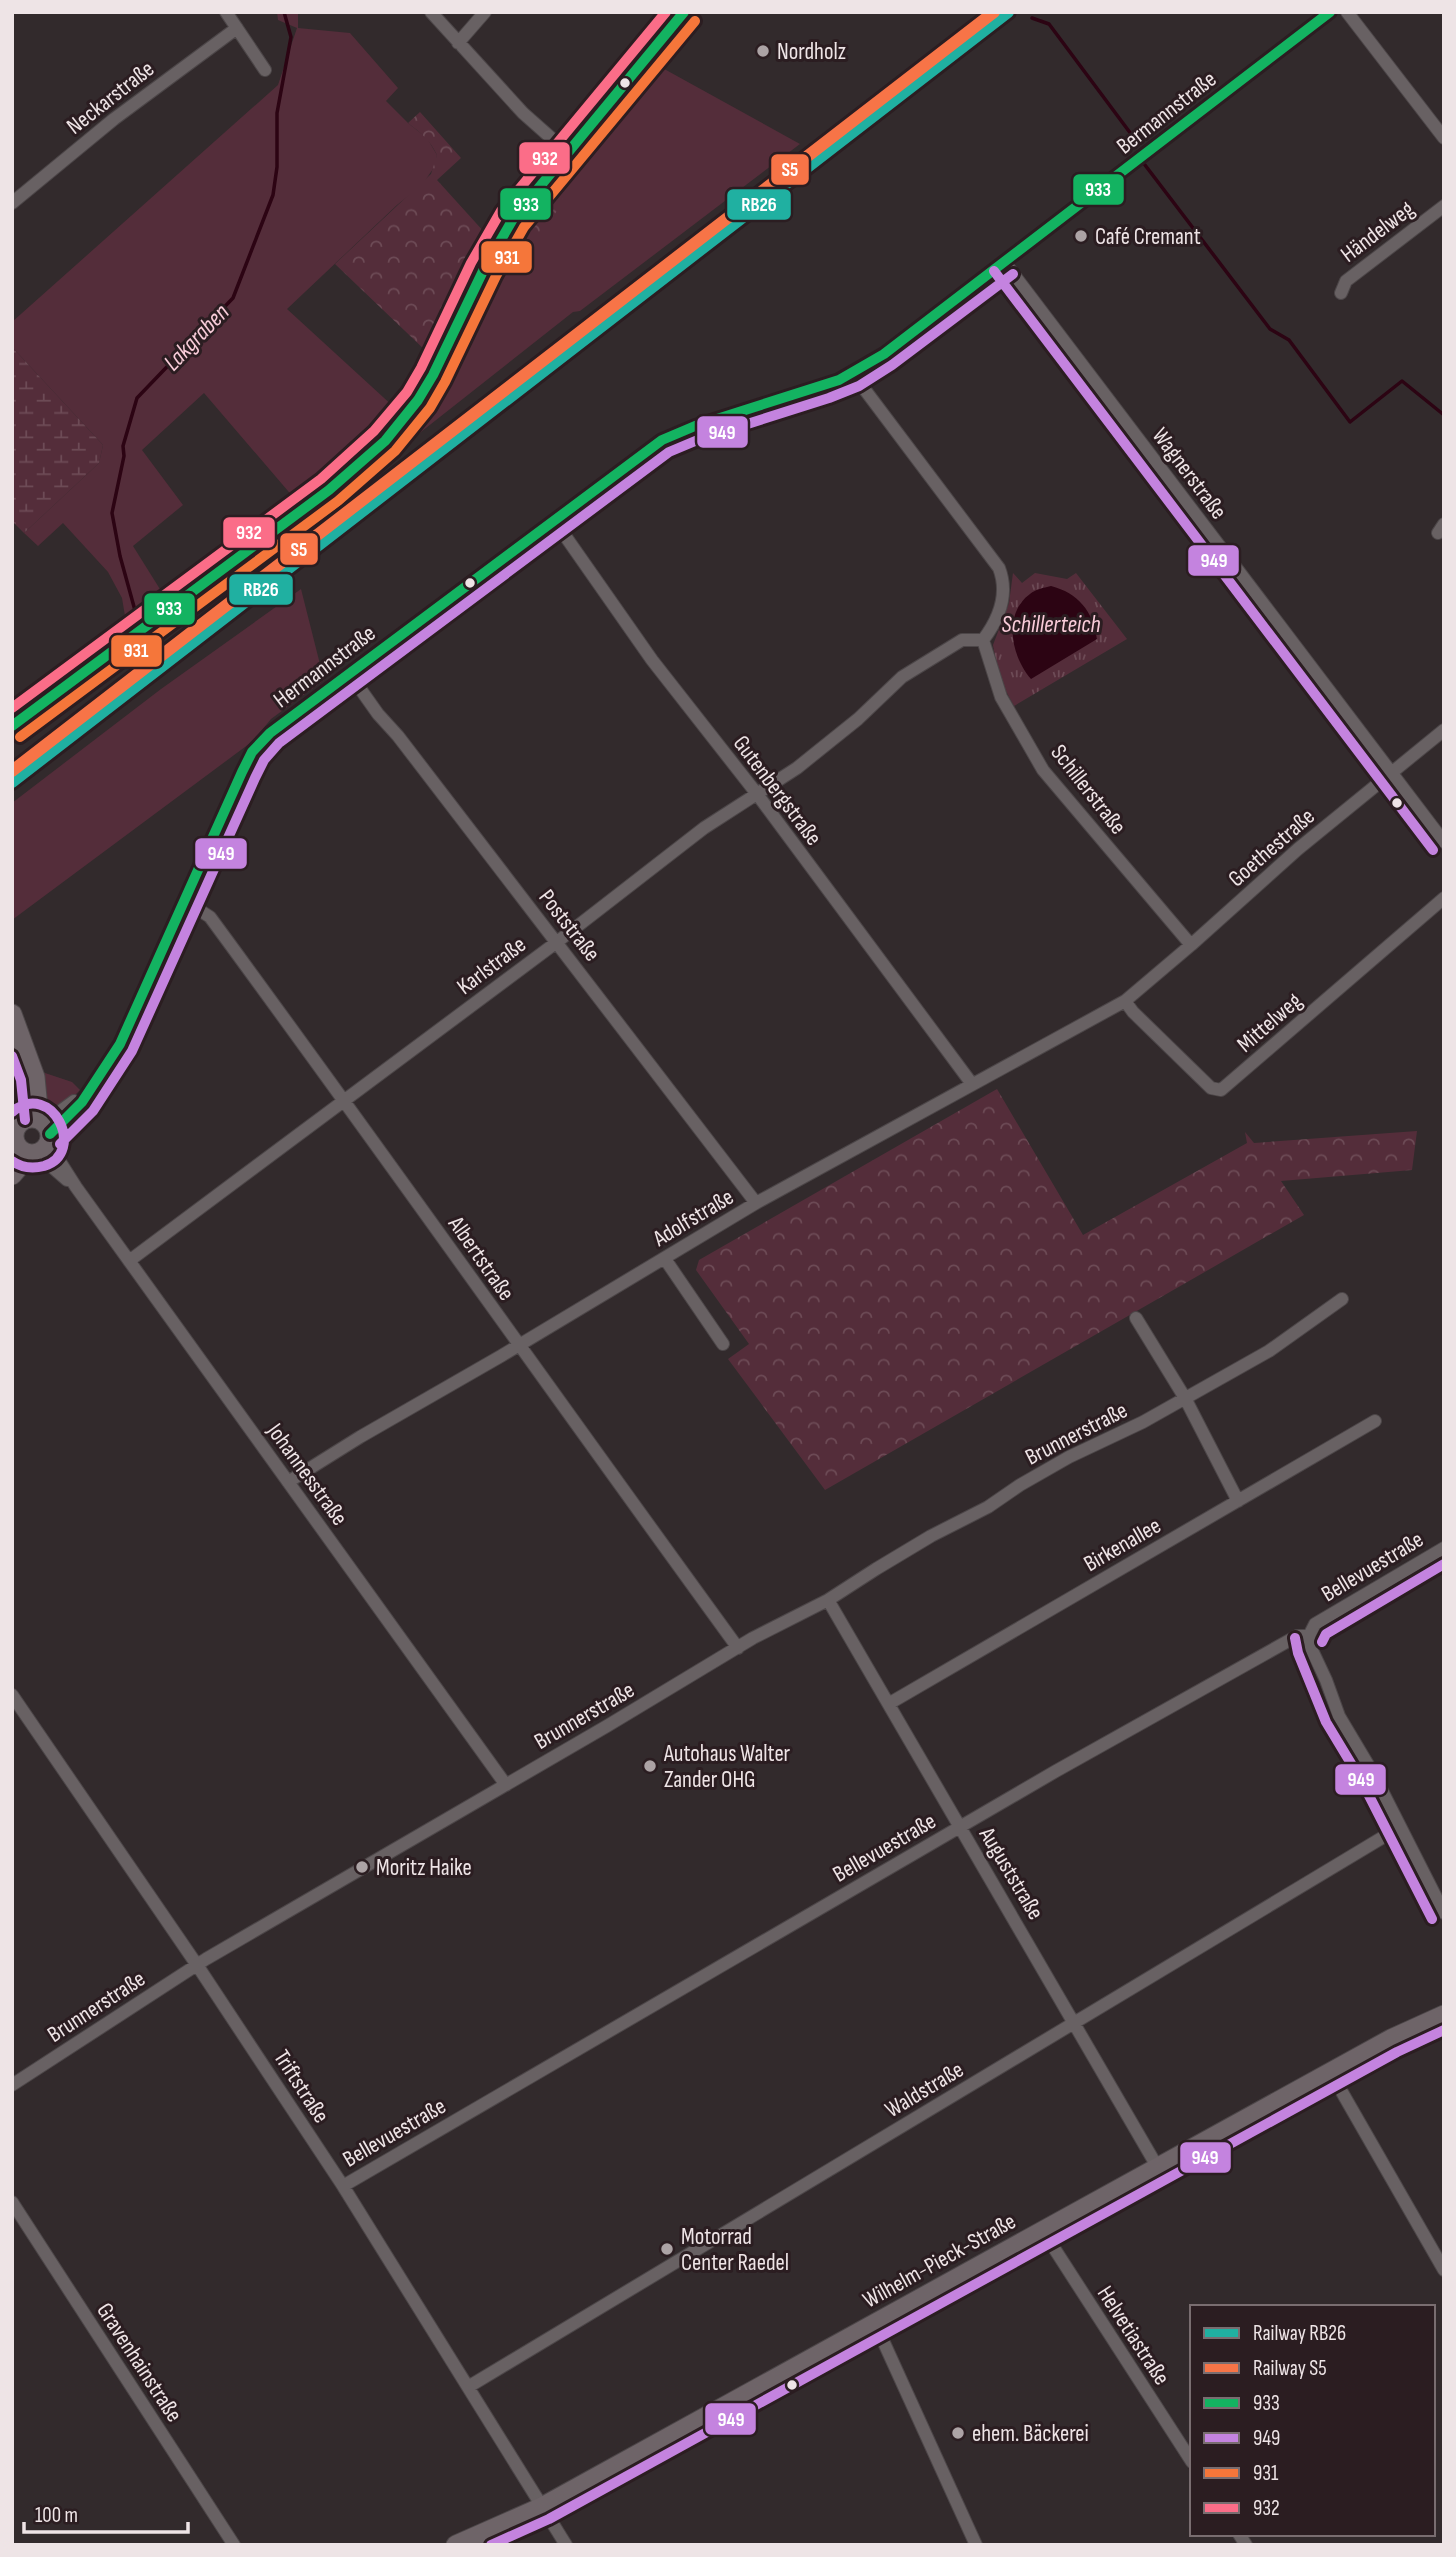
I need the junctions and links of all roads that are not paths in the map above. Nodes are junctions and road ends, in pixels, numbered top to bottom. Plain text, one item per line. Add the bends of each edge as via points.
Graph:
1 (226, 12) edge
2 (431, 12) edge
3 (485, 12) edge
4 (684, 12) edge
5 (1329, 12) edge
6 (1348, 12) edge
7 (237, 28) junction
8 (458, 43) junction
9 (265, 70) dead end
10 (1444, 138) edge
11 (567, 152) junction
12 (12, 203) edge
13 (1444, 206) edge
14 (1004, 263) junction
15 (1341, 293) dead end
16 (853, 373) junction
17 (662, 440) joint
18 (554, 520) junction
19 (983, 640) junction
20 (349, 673) junction
21 (12, 726) edge
22 (1444, 730) edge
23 (1393, 773) junction
24 (757, 794) junction
25 (1444, 842) edge
26 (1444, 898) edge
27 (184, 900) junction
28 (557, 942) junction
29 (1191, 945) junction
30 (1126, 1000) junction
31 (12, 1014) edge
32 (972, 1084) junction
33 (345, 1101) junction
34 (33, 1139) edge
35 (12, 1175) edge
36 (756, 1203) junction
37 (665, 1259) junction
38 (129, 1261) junction
39 (1342, 1299) dead end
40 (1136, 1318) dead end
41 (723, 1344) dead end
42 (518, 1345) junction
43 (1185, 1398) junction
44 (1375, 1421) dead end
45 (288, 1482) junction
46 (1238, 1501) junction
47 (1444, 1548) edge
48 (828, 1600) junction
49 (1308, 1636) junction
50 (738, 1648) junction
51 (12, 1695) edge
52 (890, 1703) junction
53 (506, 1786) junction
54 (961, 1827) junction
55 (1400, 1827) junction
56 (1444, 1913) edge
57 (197, 1965) junction
58 (1444, 2015) edge
59 (1076, 2023) junction
60 (1331, 2073) junction
61 (12, 2085) edge
62 (1158, 2168) junction
63 (343, 2186) junction
64 (12, 2202) edge
65 (1043, 2231) junction
66 (1444, 2270) edge
67 (875, 2323) junction
68 (468, 2387) junction
69 (1190, 2459) edge
70 (542, 2507) junction
71 (234, 2545) edge
72 (456, 2545) edge
73 (566, 2545) edge
74 (976, 2545) edge

1 - 7 street
2 - 8 street
3 - 8 street
4 - 11 street
5 - 14 street, Bermannstraße
6 - 10 street
7 - 9 street
7 - 12 street, Neckarstraße via 114,119
8 - 11 street via 523,113
11 - 21 street via 513,219 430,380 386,441 325,492
13 - 15 street, Händelweg via 1346,281
14 - 16 street, Bermannstraße
14 - 23 street, Wagnerstraße
16 - 17 street, Bermannstraße
16 - 19 street via 999,568 1002,604
17 - 18 street, Hermannstraße
18 - 20 street, Hermannstraße
18 - 24 street, Gutenbergstraße via 652,660
19 - 24 street, Karlstraße via 962,640 902,677 797,768
19 - 29 street, Schillerstraße via 1001,697 1043,769
20 - 27 street, Hermannstraße via 252,752
20 - 28 street, Poststraße
22 - 23 street, Goethestraße
23 - 25 street, Wagnerstraße
23 - 29 street, Goethestraße via 1298,849
24 - 28 street, Karlstraße via 704,828
24 - 32 street, Gutenbergstraße
26 - 30 street, Mittelweg via 1221,1090 1211,1088
27 - 33 street, Albertstraße via 210,917
27 - 34 street, Hermannstraße via 102,1076 74,1112
28 - 33 street, Karlstraße
28 - 36 street, Poststraße
29 - 30 street, Goethestraße
30 - 32 street, Adolfstraße
31 - 34 street via 35,1077
32 - 36 street, Adolfstraße
33 - 38 street, Karlstraße
33 - 42 street, Albertstraße
34 - 35 street
34 - 38 street, Johannesstraße via 76,1187
36 - 37 street, Adolfstraße
37 - 41 street
37 - 42 street, Adolfstraße
38 - 45 street, Johannesstraße
39 - 43 street, Brunnerstraße via 1269,1350
40 - 43 street
42 - 45 street, Adolfstraße
42 - 50 street, Albertstraße
43 - 46 street
43 - 48 street, Brunnerstraße via 1069,1457
44 - 46 street, Birkenallee
45 - 53 street, Johannesstraße
46 - 52 street, Birkenallee
47 - 49 street, Bellevuestraße via 1315,1625
48 - 50 street, Brunnerstraße
48 - 52 street, Auguststraße
49 - 54 street, Bellevuestraße via 1297,1636
49 - 55 street via 1339,1716
50 - 53 street, Brunnerstraße
51 - 57 street, Triftstraße
52 - 54 street, Auguststraße
53 - 57 street, Brunnerstraße
54 - 59 street, Auguststraße
54 - 63 street, Bellevuestraße
55 - 56 street
55 - 59 street, Waldstraße
57 - 61 street, Brunnerstraße
57 - 63 street, Triftstraße
58 - 60 street, Wilhelm-Pieck-Straße
59 - 62 street, Auguststraße
59 - 68 street, Waldstraße
60 - 62 street, Wilhelm-Pieck-Straße
60 - 66 street
62 - 65 street, Wilhelm-Pieck-Straße
63 - 68 street, Triftstraße
64 - 71 street, Gravenhainstraße
65 - 67 street, Wilhelm-Pieck-Straße
65 - 69 street, Helvetiastraße
67 - 70 street, Wilhelm-Pieck-Straße
67 - 74 street
68 - 70 street, Triftstraße
70 - 72 street, Wilhelm-Pieck-Straße
70 - 73 street, Triftstraße

